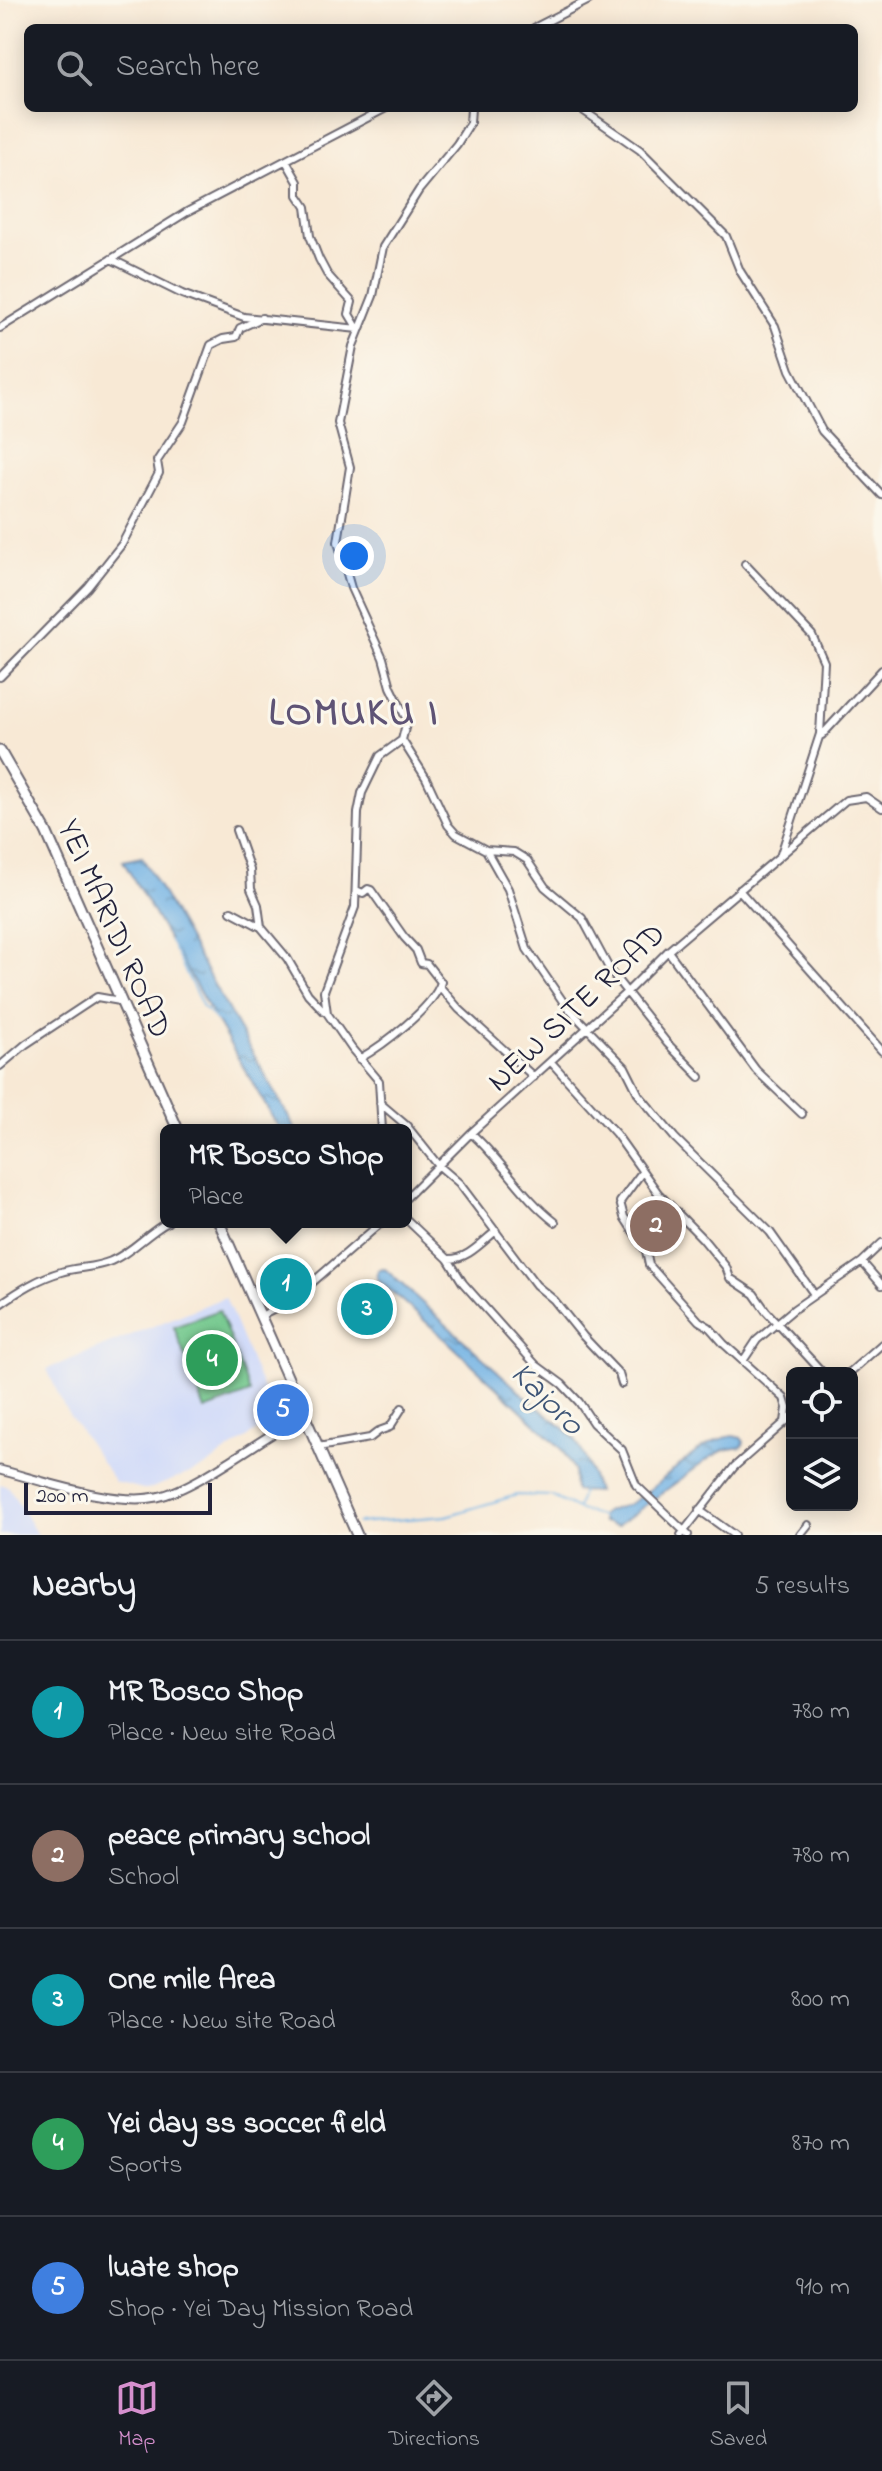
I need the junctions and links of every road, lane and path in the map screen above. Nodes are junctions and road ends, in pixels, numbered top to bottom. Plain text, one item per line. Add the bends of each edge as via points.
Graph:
1 (589, 0) edge
2 (545, 24) edge
3 (378, 112) edge
4 (471, 112) edge
5 (585, 112) edge
6 (286, 161) junction
7 (111, 259) junction
8 (262, 318) junction
9 (0, 328) edge
10 (358, 329) junction
11 (882, 495) edge
12 (745, 564) dead end
13 (882, 670) edge
14 (0, 677) edge
15 (819, 738) junction
16 (402, 740) junction
17 (0, 751) edge
18 (882, 808) edge
19 (236, 830) dead end
20 (486, 850) junction
21 (781, 854) junction
22 (356, 890) junction
23 (739, 890) junction
24 (231, 911) dead end
25 (261, 927) junction
26 (668, 951) junction
27 (440, 987) junction
28 (627, 992) junction
29 (120, 1001) junction
30 (327, 1013) junction
31 (586, 1030) junction
32 (882, 1051) edge
33 (359, 1059) junction
34 (551, 1062) junction
35 (0, 1066) edge
36 (534, 1077) junction
37 (700, 1077) dead end
38 (380, 1103) junction
39 (802, 1114) dead end
40 (175, 1124) edge
41 (382, 1124) edge
42 (405, 1124) edge
43 (412, 1132) edge
44 (471, 1133) junction
45 (438, 1165) junction
46 (642, 1172) junction
47 (412, 1192) edge
48 (555, 1222) dead end
49 (412, 1225) edge
50 (160, 1226) edge
51 (222, 1228) edge
52 (375, 1228) edge
53 (496, 1231) junction
54 (882, 1243) edge
55 (448, 1259) junction
56 (862, 1262) junction
57 (882, 1285) edge
58 (814, 1294) junction
59 (0, 1304) edge
60 (261, 1316) junction
61 (778, 1323) junction
62 (882, 1344) edge
63 (743, 1361) junction
64 (818, 1367) edge
65 (856, 1367) edge
66 (622, 1384) dead end
67 (402, 1408) dead end
68 (785, 1422) joint
69 (308, 1424) junction
70 (318, 1447) junction
71 (0, 1470) edge
72 (699, 1510) junction
73 (808, 1525) dead end
74 (355, 1529) edge
75 (685, 1533) edge
76 (734, 1535) edge
77 (800, 1535) edge

1 - 2 street
3 - 6 street
4 - 10 street via 464,133 383,247 373,296
5 - 11 street via 640,150 726,236 740,271 775,326 790,370 822,431
6 - 7 street
6 - 10 street via 298,182 319,259 352,302 349,314
7 - 8 street via 182,294 244,317
7 - 9 street
8 - 10 street
8 - 14 street via 240,328 236,337 211,345 183,422 157,461 159,473 122,544 88,587
10 - 16 street via 338,423 350,467 338,542 351,588 405,713
12 - 15 street via 812,635 824,662
13 - 15 street
15 - 21 street
16 - 20 street via 448,825
16 - 22 street via 380,756 362,793
17 - 29 main road, YEI MARIDI ROAD via 46,831
18 - 21 street, NEW SITE ROAD via 866,797 846,800
19 - 25 street
20 - 28 street via 514,852 527,860 545,887 582,918
20 - 31 street via 508,889 527,949
21 - 23 street, NEW SITE ROAD
22 - 27 street via 371,890 422,964 440,980
22 - 30 street via 355,907 324,991
23 - 26 street, NEW SITE ROAD
23 - 32 street
24 - 25 street
25 - 30 street
26 - 28 street, NEW SITE ROAD
26 - 39 street via 756,1070
27 - 33 street via 412,1019
27 - 36 street
28 - 31 street, NEW SITE ROAD
28 - 37 street
29 - 35 street via 97,997
29 - 40 main road, YEI MARIDI ROAD
30 - 33 street
31 - 34 street, NEW SITE ROAD
31 - 58 street via 625,1067 639,1095 675,1138 770,1232
33 - 38 street via 379,1081
34 - 36 street, NEW SITE ROAD
34 - 46 street via 616,1134
36 - 44 street, NEW SITE ROAD
38 - 41 street
38 - 42 street
43 - 45 street
44 - 45 street, NEW SITE ROAD
44 - 48 street
45 - 47 street, NEW SITE ROAD
45 - 53 street
46 - 61 street via 711,1248 730,1278 754,1294
46 - 63 street via 620,1202 649,1265
49 - 55 street
50 - 59 street via 115,1259 40,1280
51 - 60 main road
52 - 60 street via 291,1301
53 - 55 street via 469,1253
53 - 66 street via 536,1285 619,1374
54 - 56 street
55 - 75 street via 536,1365 562,1384 622,1450 636,1485
56 - 57 street
56 - 58 street
58 - 61 street
60 - 69 main road
61 - 63 street
61 - 64 street
62 - 65 street
63 - 68 street via 784,1398
67 - 70 street via 390,1427 370,1438
68 - 72 street via 734,1467
69 - 70 main road
69 - 71 street via 292,1422 192,1483 159,1497 124,1500
70 - 74 main road
72 - 75 street
72 - 76 street
73 - 77 street

